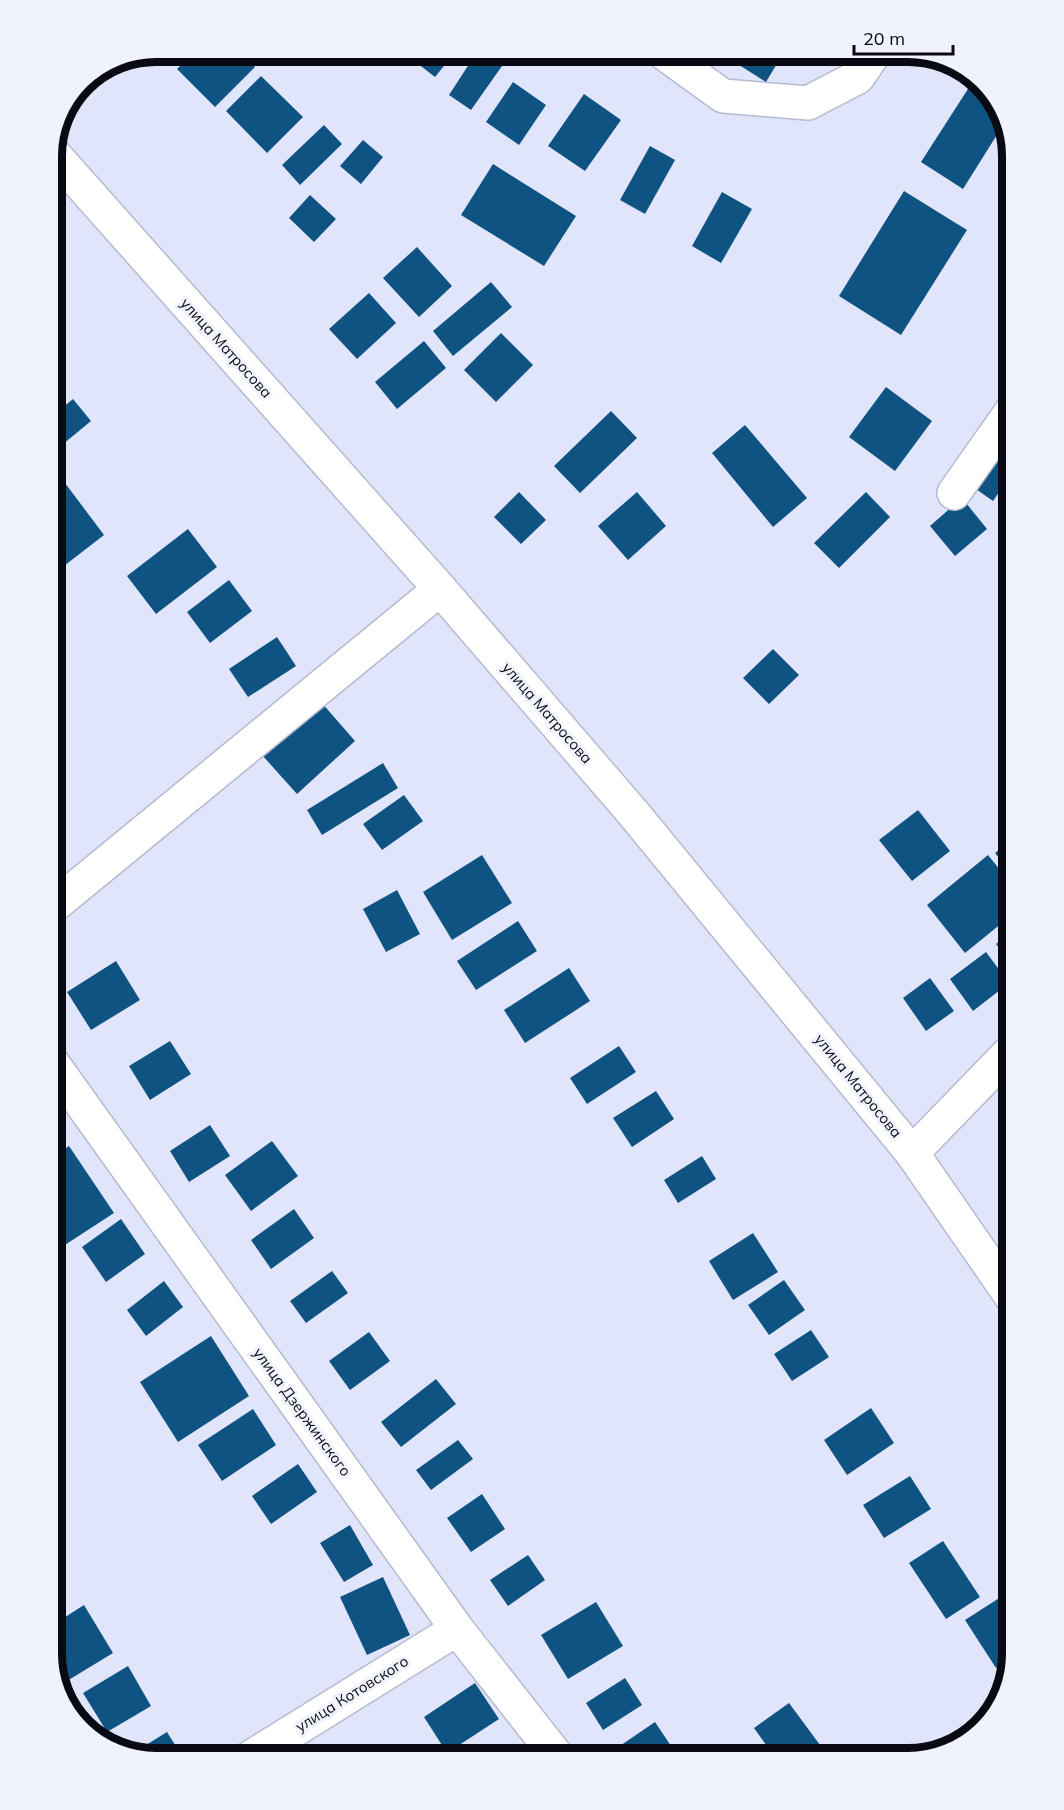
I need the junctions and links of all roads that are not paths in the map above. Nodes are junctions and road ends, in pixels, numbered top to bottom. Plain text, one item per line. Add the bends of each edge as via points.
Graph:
1 (675, 62) edge
2 (868, 62) edge
3 (62, 163) edge
4 (1002, 424) edge
5 (954, 493) dead end
6 (440, 589) junction
7 (62, 899) edge
8 (1002, 1060) edge
9 (62, 1076) edge
10 (912, 1153) junction
11 (1002, 1283) edge
12 (457, 1629) junction
13 (266, 1748) edge
14 (550, 1748) edge

1 - 2 street via 723,96 808,103 858,77
3 - 6 street, улица Матросова
4 - 5 street
6 - 7 street
6 - 10 street, улица Матросова via 634,814
8 - 10 street
9 - 12 street, улица Дзержинского
10 - 11 street, улица Матросова
12 - 13 street, улица Котовского
12 - 14 street, улица Дзержинского

